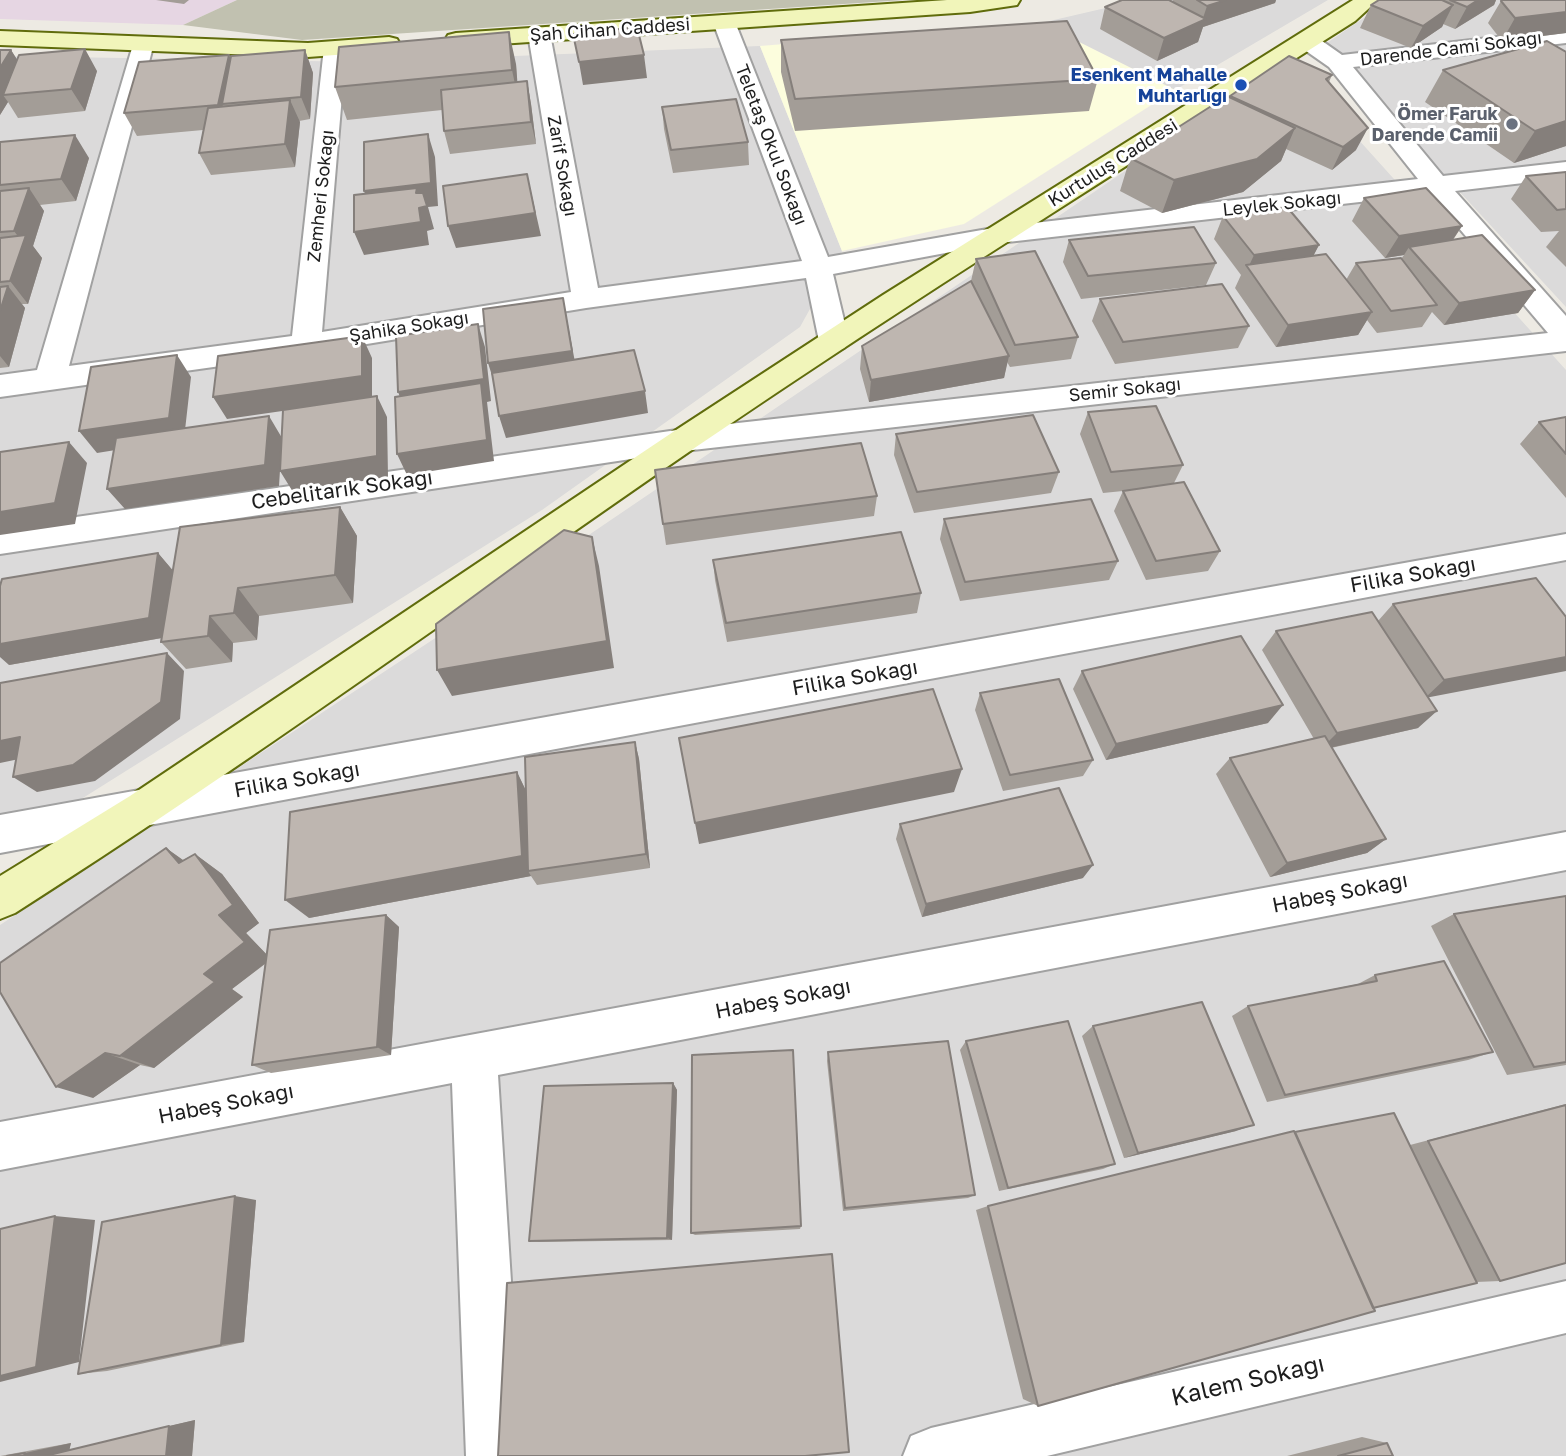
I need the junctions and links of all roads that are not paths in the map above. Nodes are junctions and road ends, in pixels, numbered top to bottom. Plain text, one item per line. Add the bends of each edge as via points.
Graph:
1 (1009, 0) edge
2 (1367, 0) edge
3 (724, 22) junction
4 (539, 34) junction
5 (1566, 36) edge
6 (0, 38) edge
7 (1307, 41) junction
8 (143, 43) junction
9 (335, 48) junction
10 (1337, 62) junction
11 (1566, 170) edge
12 (1438, 187) junction
13 (999, 235) junction
14 (818, 268) junction
15 (586, 299) junction
16 (1566, 335) edge
17 (834, 341) junction
18 (1566, 341) edge
19 (306, 344) junction
20 (50, 379) junction
21 (0, 386) edge
22 (684, 440) junction
23 (0, 541) edge
24 (1566, 547) edge
25 (144, 808) junction
26 (0, 834) edge
27 (1566, 851) edge
28 (0, 899) edge
29 (474, 1057) junction
30 (0, 1146) edge
31 (1566, 1307) edge
32 (494, 1456) edge
33 (931, 1456) edge

1 - 3 main road, Şah Cihan Caddesi
2 - 7 main road, Kurtuluş Caddesi
3 - 4 main road, Şah Cihan Caddesi
3 - 14 street, Teletaş Okul Sokağı
4 - 9 main road, Şah Cihan Caddesi
4 - 15 street, Zarif Sokağı
5 - 10 street, Darende Cami Sokağı
6 - 8 main road, Şah Cihan Caddesi
7 - 10 street
7 - 13 main road, Kurtuluş Caddesi
8 - 9 main road, Şah Cihan Caddesi
8 - 20 street
9 - 19 street, Zemheri Sokağı
10 - 12 street
11 - 12 street, Leylek Sokağı
12 - 13 street, Leylek Sokağı
12 - 16 street
13 - 14 street, Leylek Sokağı
13 - 17 main road, Kurtuluş Caddesi
14 - 15 street, Şahika Sokağı
14 - 17 street, Teletaş Okul Sokağı
15 - 19 street, Şahika Sokağı
17 - 22 main road, Kurtuluş Caddesi
18 - 22 street, Semir Sokağı
19 - 20 street, Şahika Sokağı
20 - 21 street, Şahika Sokağı
22 - 23 street, Cebelitarık Sokağı
22 - 25 main road, Kurtuluş Caddesi
24 - 25 street, Filika Sokağı
25 - 26 street, Filika Sokağı
25 - 28 main road, Kurtuluş Caddesi
27 - 29 street, Habeş Sokağı
29 - 30 street, Habeş Sokağı
29 - 32 street
31 - 33 street, Kalem Sokağı

